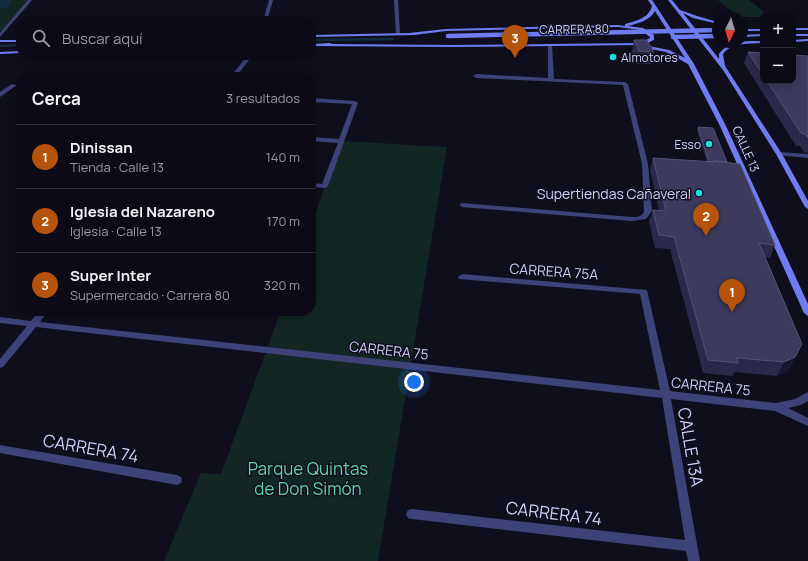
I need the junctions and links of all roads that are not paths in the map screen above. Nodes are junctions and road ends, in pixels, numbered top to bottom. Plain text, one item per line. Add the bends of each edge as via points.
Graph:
1 (30, 0) edge
2 (271, 0) edge
3 (396, 0) edge
4 (650, 0) edge
5 (670, 0) edge
6 (654, 6) junction
7 (677, 8) junction
8 (17, 16) edge
9 (266, 16) edge
10 (16, 17) edge
11 (712, 21) edge
12 (808, 23) edge
13 (748, 24) edge
14 (756, 24) dead end
15 (796, 24) edge
16 (618, 26) junction
17 (796, 29) edge
18 (808, 29) edge
19 (712, 30) edge
20 (748, 30) edge
21 (760, 30) edge
22 (398, 34) junction
23 (409, 34) junction
24 (760, 35) edge
25 (796, 35) edge
26 (808, 35) edge
27 (0, 36) edge
28 (316, 36) edge
29 (712, 36) edge
30 (748, 36) edge
31 (449, 38) junction
32 (808, 40) edge
33 (16, 41) edge
34 (796, 41) edge
35 (0, 42) edge
36 (760, 42) edge
37 (748, 43) edge
38 (753, 43) junction
39 (325, 44) junction
40 (631, 44) junction
41 (316, 45) edge
42 (550, 45) junction
43 (16, 52) edge
44 (0, 53) edge
45 (247, 60) edge
46 (691, 64) junction
47 (725, 69) junction
48 (237, 72) edge
49 (476, 76) dead end
50 (550, 79) junction
51 (0, 86) edge
52 (0, 95) edge
53 (316, 100) edge
54 (316, 139) edge
55 (341, 141) junction
56 (779, 154) junction
57 (808, 156) edge
58 (644, 164) junction
59 (652, 164) edge
60 (734, 171) edge
61 (744, 172) junction
62 (316, 185) edge
63 (462, 205) dead end
64 (808, 207) edge
65 (462, 277) dead end
66 (644, 292) joint
67 (808, 313) edge
68 (40, 316) edge
69 (0, 320) edge
70 (34, 324) junction
71 (0, 366) edge
72 (666, 394) junction
73 (808, 396) edge
74 (776, 407) junction
75 (808, 422) edge
76 (0, 449) edge
77 (177, 480) dead end
78 (412, 514) dead end
79 (692, 546) junction
80 (694, 561) edge

1 - 8 street
2 - 9 street
3 - 22 street
4 - 6 main road, CALLE 13
5 - 7 main road, CALLE 13
6 - 16 main road via 652,13 646,18
6 - 46 main road, CALLE 13
7 - 11 main road
7 - 47 main road, CALLE 13
10 - 27 street
12 - 15 main road
13 - 14 main road
16 - 23 main road via 446,30
16 - 40 main road via 641,29 652,36 648,42
17 - 18 main road
19 - 31 main road, CARRERA 80, bridge
20 - 21 main road
22 - 23 main road, CARRERA 80
22 - 28 main road, CARRERA 80
23 - 31 main road, CARRERA 80
24 - 30 main road
25 - 26 main road
29 - 31 main road, CARRERA 80, bridge
31 - 39 main road, CARRERA 80
32 - 34 main road
33 - 35 main road
36 - 38 main road
37 - 38 main road
38 - 47 main road via 735,45 722,52 721,59
39 - 41 main road, CARRERA 80
39 - 42 main road
40 - 42 main road
40 - 46 main road via 667,51
42 - 50 street
43 - 44 main road
45 - 48 street
46 - 61 main road, CALLE 13
47 - 56 main road, CALLE 13
49 - 50 street
50 - 58 street via 625,84
51 - 52 street via 13,86
53 - 55 street via 355,102
54 - 55 street
55 - 62 street via 325,186
56 - 57 street
56 - 64 main road, CALLE 13
58 - 59 street
58 - 63 street via 648,211 641,219
60 - 61 street
61 - 67 main road, CALLE 13
65 - 66 street, CARRERA 75A
66 - 72 street, CALLE 13A
68 - 70 street
69 - 70 street, CARRERA 75
70 - 71 street
70 - 72 street, CARRERA 75
72 - 74 street, CARRERA 75
72 - 79 street, CALLE 13A
73 - 74 street, CARRERA 75 via 798,402
74 - 75 street, CARRERA 75
76 - 77 street, CARRERA 74
78 - 79 street, CARRERA 74
79 - 80 street, CALLE 13A

